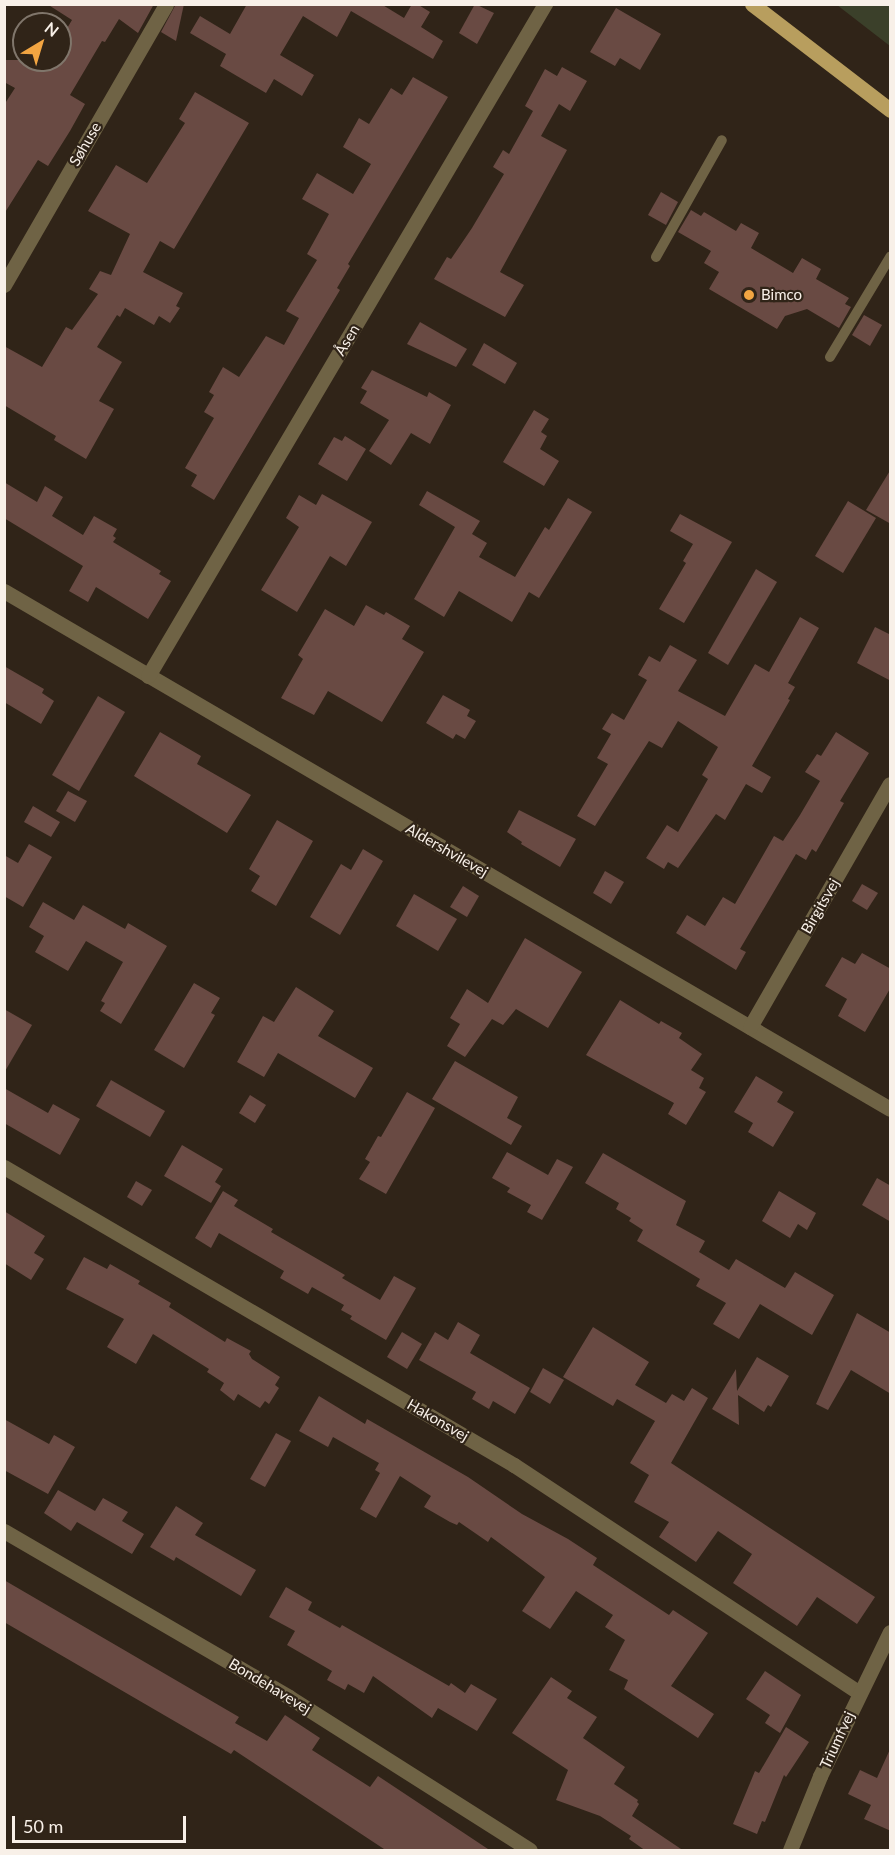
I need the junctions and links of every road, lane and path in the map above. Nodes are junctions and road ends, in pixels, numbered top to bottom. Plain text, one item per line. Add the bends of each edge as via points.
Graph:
1 (166, 4) edge
2 (545, 4) edge
3 (752, 4) edge
4 (891, 110) edge
5 (722, 140) dead end
6 (656, 256) dead end
7 (891, 257) edge
8 (4, 285) edge
9 (830, 357) dead end
10 (4, 591) edge
11 (148, 676) junction
12 (891, 784) edge
13 (750, 1027) junction
14 (891, 1109) edge
15 (4, 1167) edge
16 (4, 1531) edge
17 (891, 1632) edge
18 (860, 1693) junction
19 (530, 1851) edge
20 (790, 1851) edge

1 - 8 street, Søhuse
2 - 11 street, Åsen
3 - 4 main road
5 - 6 lane
7 - 9 lane
10 - 11 street, Aldershvilevej
11 - 13 street, Aldershvilevej
12 - 13 street, Birgitsvej
13 - 14 street, Aldershvilevej
15 - 18 street, Hakonsvej via 514,1465
16 - 19 street, Bondehavevej via 289,1697
17 - 18 street, Triumfvej
18 - 20 street, Triumfvej

